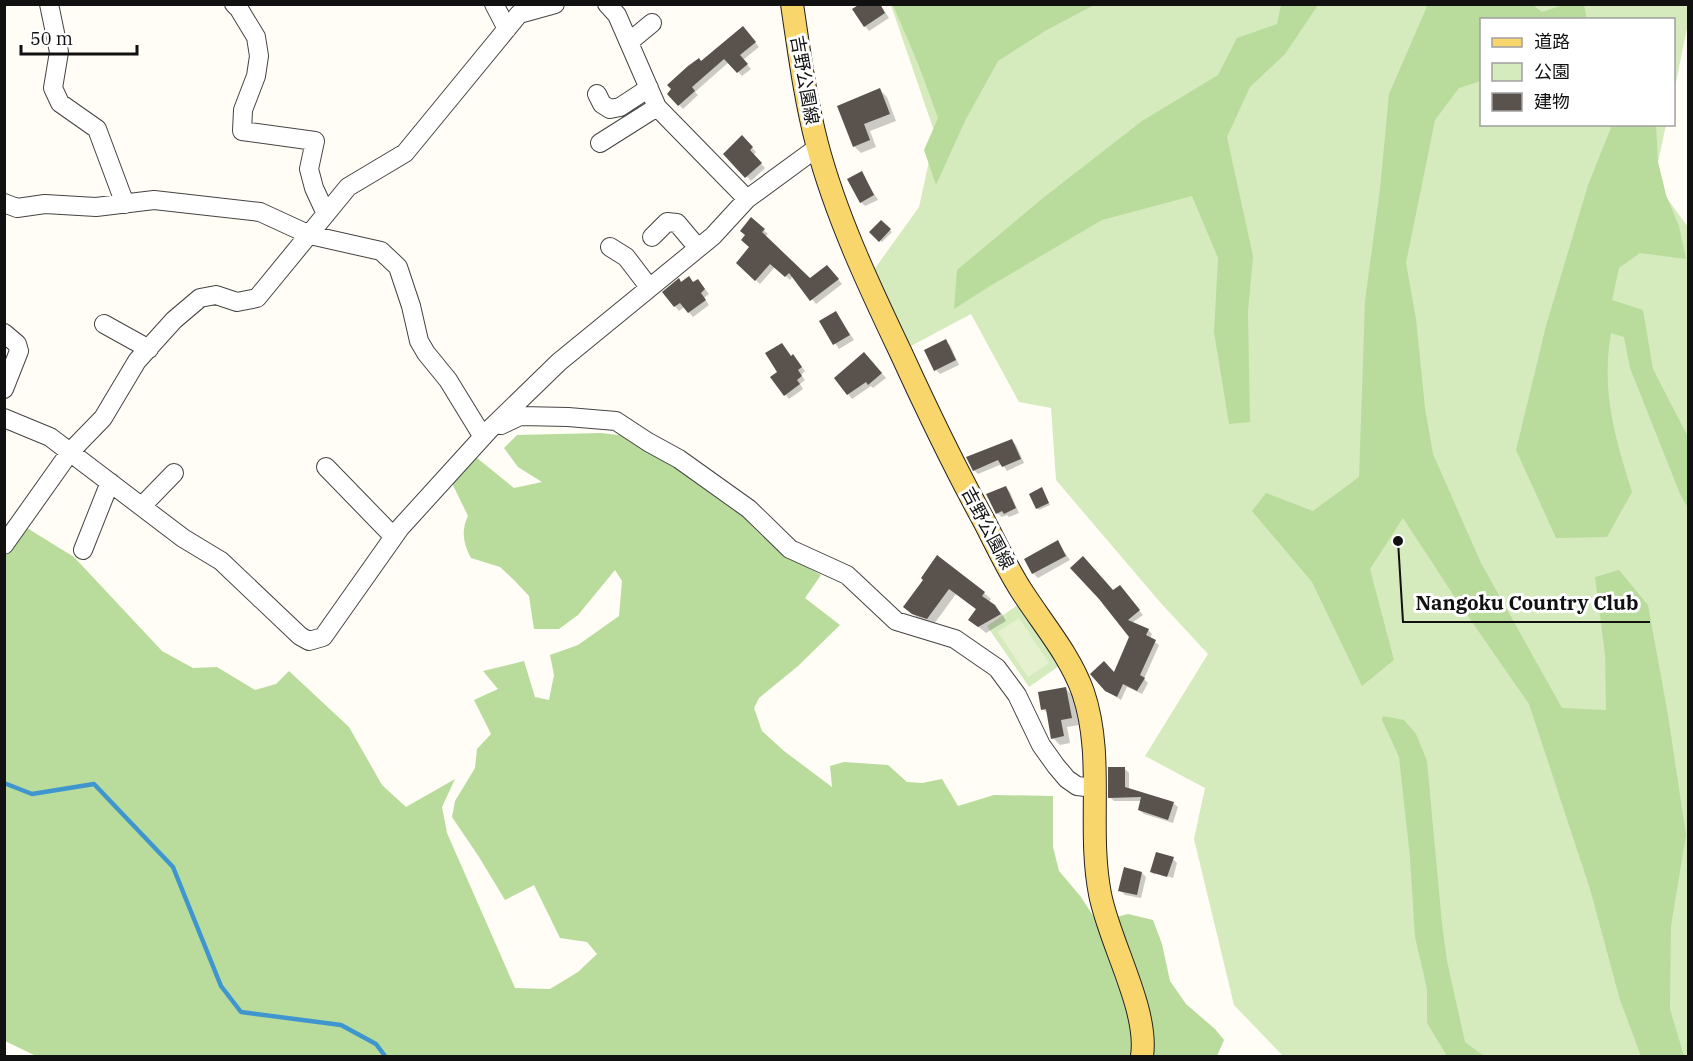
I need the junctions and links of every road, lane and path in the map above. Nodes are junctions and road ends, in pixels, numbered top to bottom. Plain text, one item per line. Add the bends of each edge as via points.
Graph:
1 (49, 4) edge
2 (494, 4) edge
3 (555, 4) edge
4 (606, 4) edge
5 (792, 4) edge
6 (240, 6) edge
7 (652, 23) dead end
8 (507, 29) junction
9 (629, 42) junction
10 (649, 88) junction
11 (597, 94) dead end
12 (657, 107) junction
13 (600, 143) dead end
14 (818, 147) junction
15 (747, 199) junction
16 (4, 203) edge
17 (125, 204) junction
18 (326, 214) junction
19 (310, 235) junction
20 (652, 237) dead end
21 (610, 247) dead end
22 (698, 248) junction
23 (649, 287) junction
24 (104, 324) dead end
25 (4, 333) edge
26 (149, 349) junction
27 (4, 389) edge
28 (4, 418) edge
29 (487, 433) junction
30 (70, 452) junction
31 (326, 467) dead end
32 (174, 473) dead end
33 (110, 483) junction
34 (142, 506) junction
35 (393, 536) junction
36 (4, 545) edge
37 (83, 550) dead end
38 (1095, 788) junction
39 (1142, 1056) edge

1 - 17 street via 59,52 53,88 60,103 97,129
2 - 8 street
3 - 8 street via 519,14
4 - 9 street via 618,15
5 - 14 main road, 吉野公園線
6 - 18 street via 256,37 259,56 243,110 242,130 315,141 309,169
7 - 9 street
8 - 18 street via 405,153 348,187
9 - 10 street
10 - 11 street via 610,109
10 - 12 street
12 - 13 street
12 - 15 street
14 - 15 street
14 - 38 main road, 吉野公園線 via 853,249 946,449 1020,588 1075,673 1093,740
15 - 22 street
16 - 17 street via 17,208
17 - 19 street via 154,201 260,212
18 - 19 street
19 - 26 street via 257,298 237,302 216,295 200,298
19 - 29 street via 381,251 398,267 419,341
20 - 22 street via 667,222 677,223
21 - 23 street via 626,257
22 - 23 street
23 - 29 street via 559,362
24 - 26 street
25 - 27 street via 19,351
26 - 30 street via 103,418
28 - 30 street via 50,437
29 - 35 street
29 - 38 street via 520,416 616,421 680,459 740,503 790,549 847,575 896,621 955,639 997,668 1017,694 1041,745 1056,766 1077,786
30 - 33 street
30 - 36 street
31 - 35 street
32 - 34 street
33 - 34 street
33 - 37 street
34 - 35 street via 221,561 309,641 323,637
38 - 39 main road, 吉野公園線 via 1094,845 1100,893 1109,931 1136,1004 1142,1028

